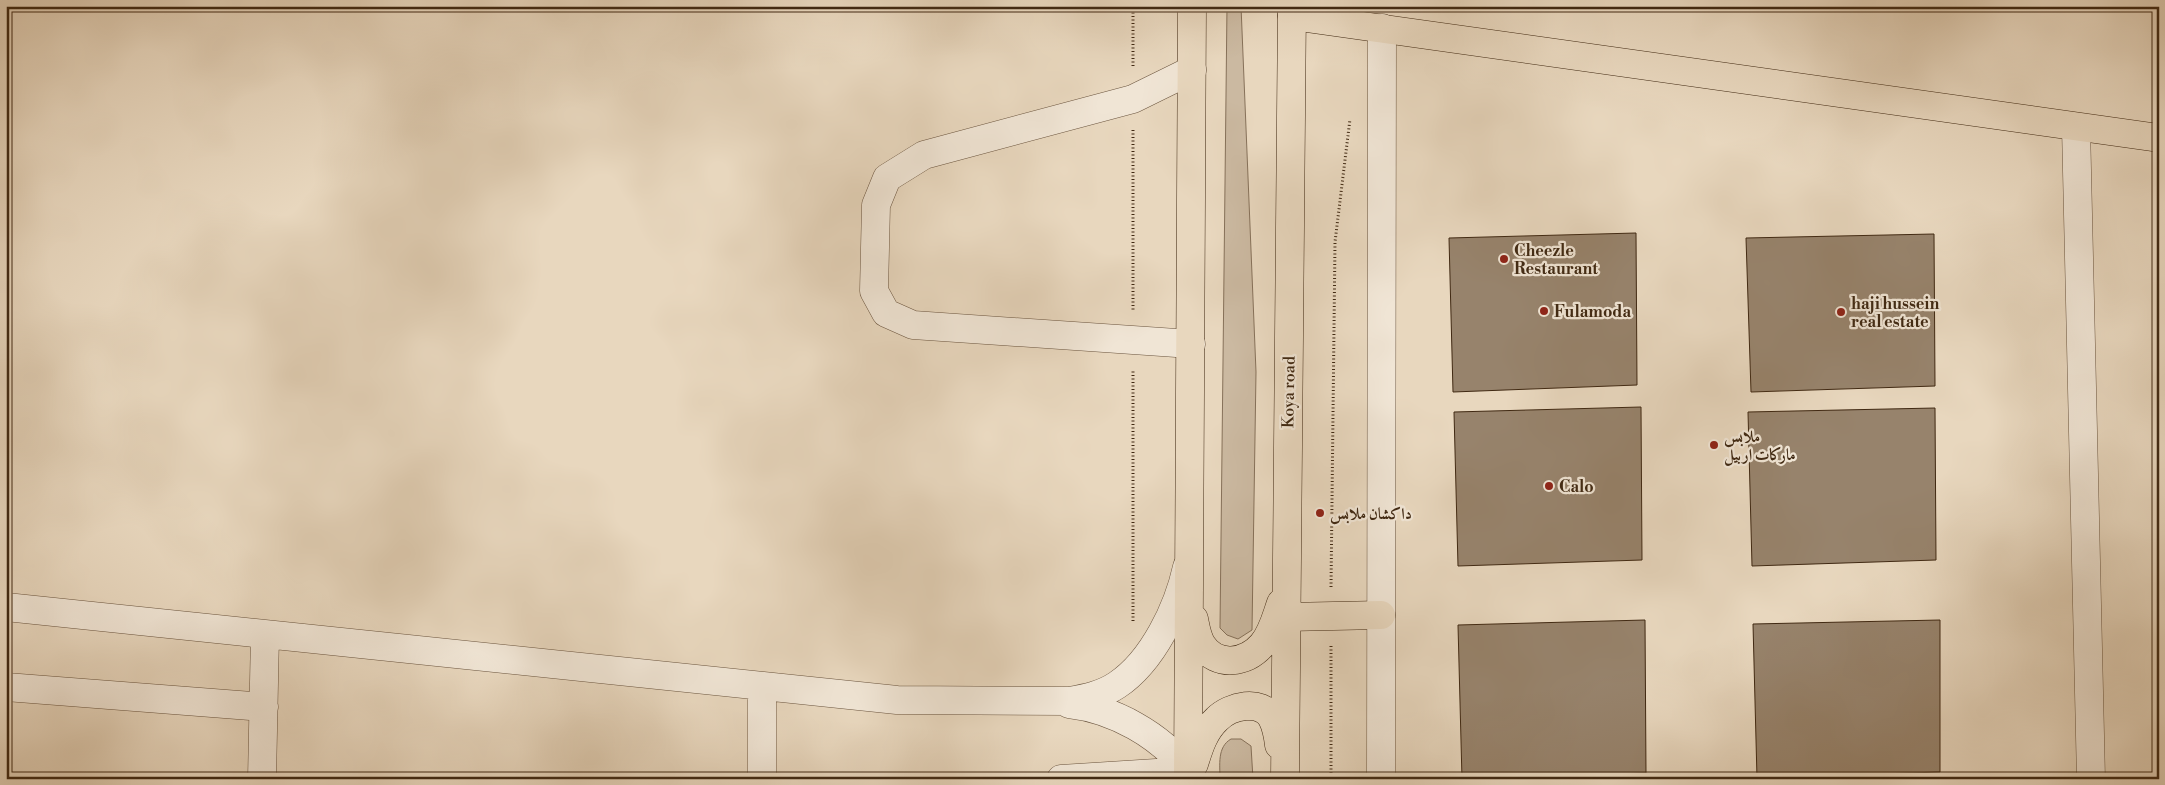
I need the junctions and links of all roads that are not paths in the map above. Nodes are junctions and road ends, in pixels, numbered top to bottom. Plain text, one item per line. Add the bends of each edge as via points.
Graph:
1 (1192, 6) edge
2 (1292, 11) edge
3 (1382, 28) junction
4 (1192, 70) junction
5 (2076, 127) junction
6 (2159, 138) edge
7 (1191, 344) junction
8 (1190, 552) junction
9 (1287, 588) junction
10 (1190, 598) junction
11 (6, 607) edge
12 (1381, 615) junction
13 (1286, 617) junction
14 (265, 634) junction
15 (762, 686) junction
16 (6, 687) edge
17 (1040, 702) junction
18 (264, 707) junction
19 (1189, 776) edge
20 (262, 779) edge
21 (762, 779) edge
22 (1062, 779) edge
23 (1284, 779) edge
24 (1381, 779) edge
25 (2091, 779) edge

1 - 4 main road
2 - 3 main road
2 - 9 main road, Koya road
3 - 5 main road
3 - 12 street
4 - 7 main road
4 - 7 street via 1133,99 924,155 887,178 876,205 874,291 886,313 913,326
5 - 6 main road
5 - 25 street
7 - 8 main road
8 - 10 main road
8 - 17 street via 1177,598 1159,636 1140,665 1117,685 1094,696
9 - 10 main road via 1264,644 1242,660 1230,662 1215,657 1204,648 1198,637
9 - 13 main road, Koya road
10 - 19 main road
11 - 14 street
12 - 13 main road
12 - 24 street
13 - 23 main road, Koya road
14 - 15 street
14 - 18 street
15 - 17 street via 897,700
15 - 21 street
16 - 18 street
17 - 19 street via 1103,711 1126,722 1162,745 1178,759
18 - 20 street
19 - 22 street
19 - 23 main road via 1199,746 1216,720 1239,706 1255,706 1272,718

